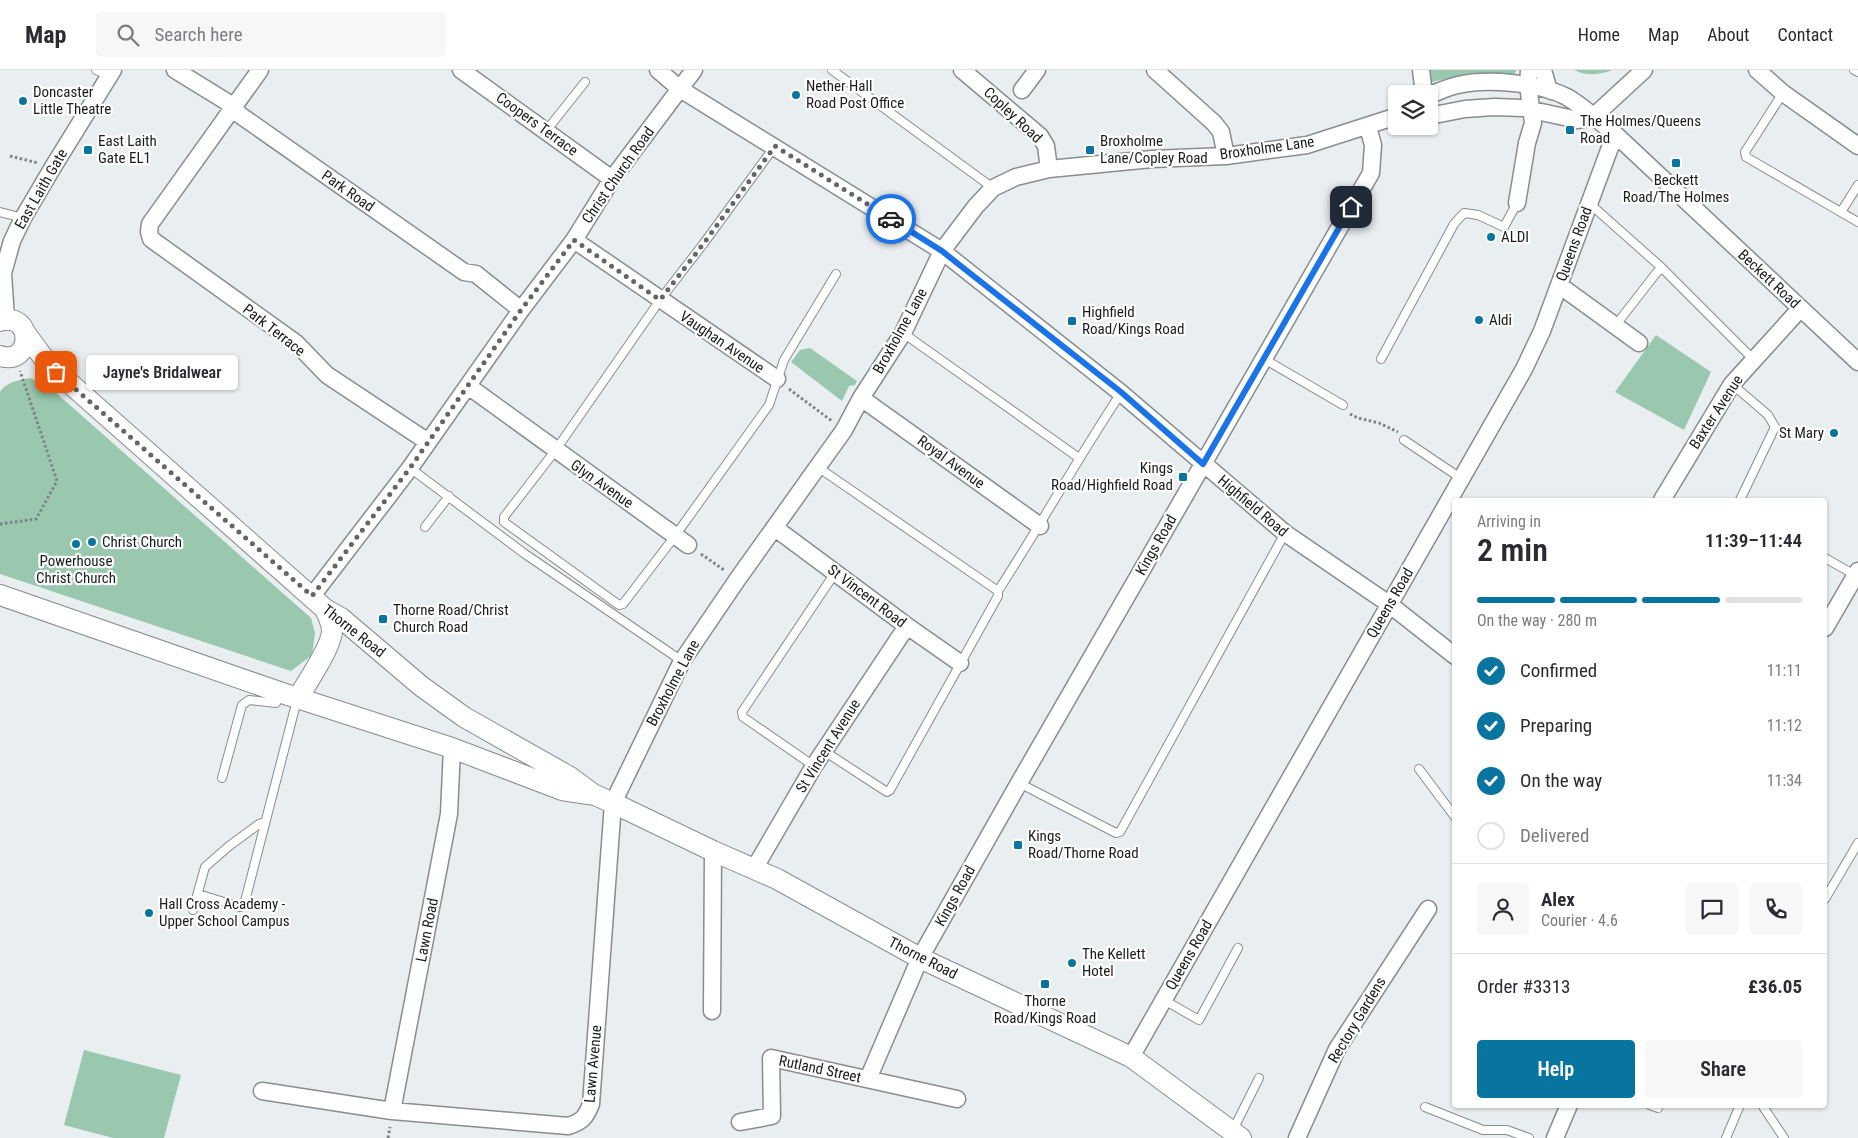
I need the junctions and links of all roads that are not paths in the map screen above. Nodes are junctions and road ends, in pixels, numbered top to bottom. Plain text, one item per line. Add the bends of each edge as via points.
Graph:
1 (175, 70) edge
2 (260, 70) edge
3 (462, 70) edge
4 (658, 70) edge
5 (694, 70) edge
6 (832, 70) edge
7 (962, 70) edge
8 (1037, 70) edge
9 (1155, 70) edge
10 (1421, 70) edge
11 (1543, 70) edge
12 (1644, 70) edge
13 (1757, 70) edge
14 (1854, 70) edge
15 (106, 72) edge
16 (1858, 72) edge
17 (1526, 80) edge
18 (585, 82) dead end
19 (1423, 85) edge
20 (680, 89) junction
21 (1022, 90) dead end
22 (1551, 91) junction
23 (1438, 93) edge
24 (1783, 93) junction
25 (1438, 100) edge
26 (234, 109) junction
27 (1528, 109) junction
28 (1465, 110) junction
29 (1438, 114) edge
30 (1593, 117) junction
31 (1388, 120) edge
32 (1368, 127) junction
33 (546, 131) junction
34 (1615, 134) junction
35 (775, 146) junction
36 (1858, 146) edge
37 (1226, 156) junction
38 (1049, 169) junction
39 (612, 179) junction
40 (1858, 184) edge
41 (993, 188) junction
42 (1516, 202) joint
43 (1589, 203) junction
44 (0, 212) edge
45 (1841, 212) junction
46 (23, 218) junction
47 (1858, 222) edge
48 (574, 240) junction
49 (942, 251) junction
50 (1661, 267) junction
51 (836, 274) dead end
52 (1559, 285) junction
53 (660, 300) junction
54 (1800, 309) junction
55 (521, 310) junction
56 (3, 320) edge
57 (1615, 326) junction
58 (903, 333) junction
59 (26, 334) junction
60 (1639, 342) dead end
61 (7, 356) edge
62 (1264, 359) junction
63 (1381, 359) dead end
64 (1753, 359) junction
65 (1858, 362) edge
66 (777, 380) junction
67 (1732, 384) junction
68 (468, 386) junction
69 (1121, 392) junction
70 (862, 398) junction
71 (1343, 405) road end
72 (1404, 440) road end
73 (428, 442) junction
74 (555, 451) junction
75 (1079, 458) junction
76 (1203, 464) junction
77 (410, 468) junction
78 (819, 468) junction
79 (1462, 479) junction
80 (449, 496) junction
81 (1663, 498) edge
82 (1741, 498) edge
83 (1040, 526) junction
84 (425, 527) dead end
85 (775, 528) junction
86 (1285, 533) junction
87 (682, 540) junction
88 (1827, 559) edge
89 (835, 573) junction
90 (1857, 573) edge
91 (998, 591) junction
92 (0, 595) edge
93 (318, 602) junction
94 (1389, 604) junction
95 (1827, 625) edge
96 (907, 626) junction
97 (1452, 654) edge
98 (682, 661) junction
99 (960, 663) junction
100 (290, 695) junction
101 (452, 748) junction
102 (824, 751) junction
103 (814, 766) junction
104 (1419, 769) dead end
105 (222, 778) dead end
106 (1019, 783) junction
107 (604, 799) junction
108 (1452, 812) edge
109 (265, 822) junction
110 (1858, 842) edge
111 (713, 851) junction
112 (754, 869) junction
113 (198, 894) junction
114 (1827, 896) edge
115 (1428, 909) dead end
116 (193, 910) dead end
117 (1238, 948) dead end
118 (920, 958) junction
119 (1164, 1000) junction
120 (712, 1011) dead end
121 (1131, 1057) junction
122 (1259, 1078) dead end
123 (868, 1079) junction
124 (262, 1091) dead end
125 (957, 1098) dead end
126 (1425, 1107) dead end
127 (1568, 1108) edge
128 (1739, 1108) edge
129 (1764, 1108) edge
130 (392, 1111) junction
131 (740, 1122) dead end
132 (1236, 1135) edge
133 (1298, 1138) edge
134 (1529, 1138) edge
135 (1555, 1138) edge
136 (1726, 1138) edge
137 (1784, 1138) edge

1 - 26 street, Park Road
2 - 26 street
3 - 33 street, Coopers Terrace
4 - 20 street, Highfield Road
5 - 20 street, Christ Church Road
6 - 41 lane
7 - 38 street, Copley Road via 1040,136 1046,146
8 - 21 street
9 - 37 street via 1214,123 1221,132
10 - 19 street
11 - 22 street
12 - 30 street
13 - 24 street
14 - 16 lane
15 - 46 street, East Laith Gate
17 - 22 street, Beckett Road
17 - 23 street, Beckett Road via 1458,85
17 - 27 street
18 - 33 lane
20 - 35 street, Highfield Road
20 - 39 street, Christ Church Road
22 - 30 street, Beckett Road via 1579,104
24 - 36 street
24 - 45 lane via 1745,152 1746,158
25 - 28 street
26 - 55 street, Park Road via 464,272 476,274
26 - 73 street, Park Terrace via 150,224 151,239 296,343 327,375
27 - 28 street via 1494,107
27 - 30 street via 1578,120
27 - 42 street via 1533,123
28 - 29 street
30 - 34 street, Beckett Road
31 - 32 street, Broxholme Lane
32 - 37 street, Broxholme Lane via 1307,144
32 - 62 street, Kings Road via 1373,145 1371,173
33 - 39 street, Coopers Terrace
34 - 43 street, Queens Road
34 - 54 street, Beckett Road
35 - 49 street, Highfield Road
35 - 53 lane
37 - 38 street, Broxholme Lane
38 - 41 street, Broxholme Lane via 1016,177
39 - 48 street, Christ Church Road
40 - 45 lane
41 - 49 street, Broxholme Lane
42 - 63 lane via 1504,227 1478,215 1464,214 1454,224
43 - 50 lane
43 - 52 street, Queens Road
44 - 46 lane
45 - 47 lane
46 - 56 street, East Laith Gate via 3,273
48 - 53 street, Vaughan Avenue
48 - 55 street, Christ Church Road
49 - 58 street, Broxholme Lane
49 - 69 street, Highfield Road
50 - 57 lane
50 - 64 lane
51 - 66 lane via 784,360
52 - 57 street
52 - 79 street, Queens Road via 1524,369
53 - 66 street, Vaughan Avenue
53 - 74 lane
54 - 64 street, Baxter Avenue
54 - 65 street, Beckett Road
55 - 68 street, Christ Church Road
56 - 59 street, Thorne Road via 19,323
57 - 60 street
58 - 70 street, Broxholme Lane
58 - 75 lane
59 - 61 street via 24,347
59 - 93 street, Thorne Road via 48,364
62 - 71 lane
62 - 76 street, Kings Road
64 - 67 street, Baxter Avenue
66 - 87 lane via 769,405
67 - 81 street, Baxter Avenue
67 - 82 lane via 1768,415 1775,427
68 - 73 street, Christ Church Road
68 - 74 street, Glyn Avenue
69 - 75 lane
69 - 76 street, Highfield Road
70 - 78 street, Broxholme Lane
70 - 83 street, Royal Avenue
72 - 79 lane
73 - 77 street, Christ Church Road
74 - 87 street, Glyn Avenue
74 - 87 lane via 504,517 504,522 619,604 623,604
75 - 83 lane
76 - 86 street, Highfield Road
76 - 106 street, Kings Road
77 - 80 lane
77 - 93 street, Christ Church Road
78 - 85 street, Broxholme Lane
78 - 91 lane
79 - 94 street, Queens Road
80 - 84 lane
80 - 98 lane via 525,554
83 - 91 lane
85 - 89 street, St Vincent Road
85 - 98 street, Broxholme Lane
86 - 94 street, Highfield Road
86 - 106 lane via 1120,832 1116,833
88 - 90 lane
89 - 96 street, St Vincent Road
89 - 103 lane via 742,712 743,717
90 - 95 street
91 - 99 lane
92 - 100 street, Thorne Road
93 - 100 street via 331,622 332,633 328,645
93 - 107 street, Thorne Road via 464,717
94 - 97 street, Highfield Road
94 - 119 street, Queens Road
96 - 99 street, St Vincent Road
96 - 102 street, St Vincent Avenue
98 - 107 street, Broxholme Lane
99 - 102 lane via 887,792
100 - 101 street, Thorne Road
100 - 105 lane via 276,703 249,700 242,705
100 - 109 lane
101 - 107 street, Thorne Road via 562,790
101 - 130 street, Lawn Road via 450,814
102 - 103 street, St Vincent Avenue
103 - 112 street, St Vincent Avenue
104 - 108 lane
106 - 118 street, Kings Road
107 - 111 street, Thorne Road
107 - 130 street, Lawn Avenue via 591,1104 586,1116 579,1123 568,1126
109 - 113 lane via 229,846 205,868
109 - 113 lane via 244,905 240,907
110 - 114 lane
111 - 112 street, Thorne Road
111 - 120 street
112 - 118 street, Thorne Road
113 - 116 lane
115 - 133 street, Rectory Gardens via 1337,1049
117 - 119 lane via 1198,1020
118 - 121 street, Thorne Road
118 - 123 street, Rutland Street
119 - 121 street, Queens Road
121 - 132 street, Thorne Road
122 - 132 lane
123 - 125 street, Rutland Street
123 - 131 street, Rutland Street via 771,1058 772,1116
124 - 130 street, Lawn Avenue
126 - 134 lane via 1483,1130 1507,1130
127 - 135 street
128 - 136 lane
129 - 137 lane

